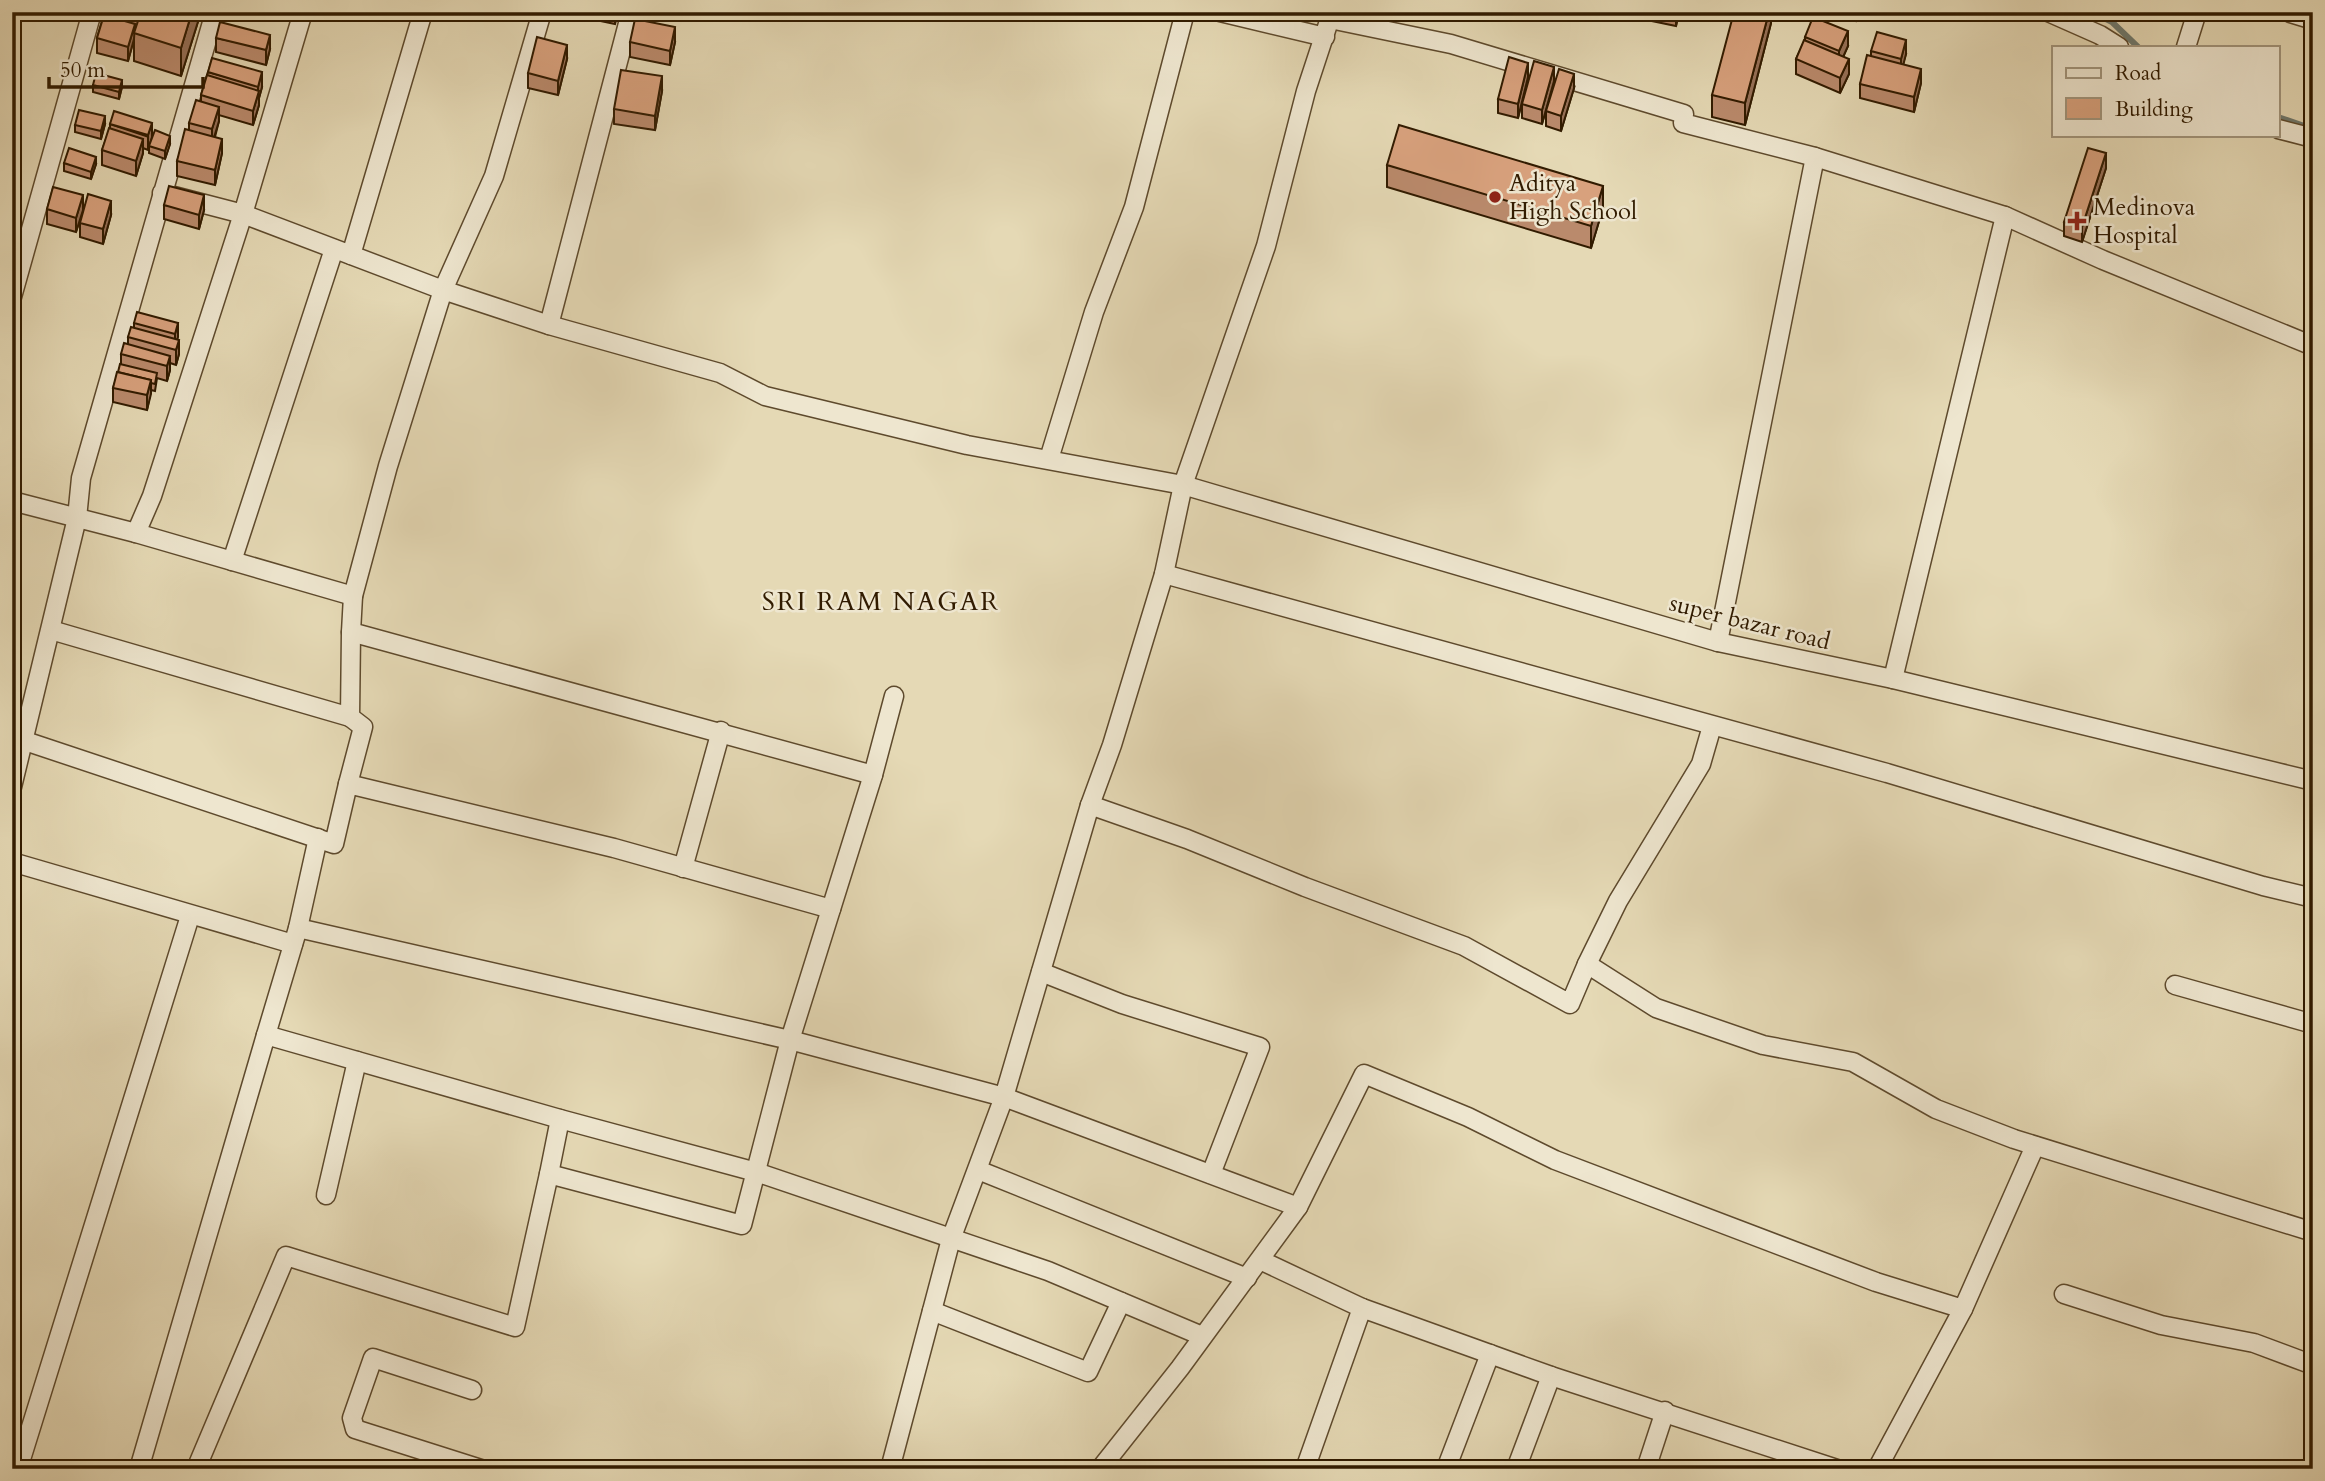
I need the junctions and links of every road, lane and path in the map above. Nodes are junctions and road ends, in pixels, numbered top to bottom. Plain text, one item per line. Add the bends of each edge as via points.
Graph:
1 (92, 12) edge
2 (215, 12) edge
3 (303, 12) edge
4 (423, 12) edge
5 (542, 12) edge
6 (631, 12) edge
7 (1185, 12) edge
8 (1220, 12) edge
9 (2048, 12) edge
10 (2197, 12) edge
11 (2290, 13) edge
12 (2313, 20) edge
13 (1329, 23) edge
14 (2117, 46) edge
15 (2186, 46) edge
16 (2280, 130) edge
17 (2313, 138) edge
18 (1815, 158) junction
19 (162, 193) junction
20 (243, 214) junction
21 (2005, 216) junction
22 (342, 252) junction
23 (443, 290) junction
24 (12, 297) edge
25 (549, 325) junction
26 (2313, 346) edge
27 (1049, 459) junction
28 (1183, 485) junction
29 (12, 501) edge
30 (77, 517) junction
31 (136, 533) junction
32 (232, 561) junction
33 (1164, 574) junction
34 (353, 596) junction
35 (51, 630) junction
36 (351, 632) junction
37 (1718, 642) junction
38 (1893, 679) junction
39 (894, 696) dead end
40 (350, 717) junction
41 (1712, 726) junction
42 (721, 732) junction
43 (25, 741) junction
44 (873, 775) junction
45 (2313, 781) edge
46 (348, 784) junction
47 (12, 787) edge
48 (1090, 805) junction
49 (317, 838) junction
50 (12, 862) edge
51 (683, 869) junction
52 (2313, 898) edge
53 (831, 909) junction
54 (190, 916) junction
55 (296, 936) junction
56 (1587, 964) junction
57 (1041, 972) junction
58 (2175, 985) dead end
59 (2313, 1024) edge
60 (266, 1035) junction
61 (790, 1040) junction
62 (357, 1061) junction
63 (1004, 1097) junction
64 (560, 1119) junction
65 (2035, 1146) junction
66 (978, 1170) junction
67 (756, 1172) junction
68 (549, 1174) junction
69 (1211, 1174) junction
70 (326, 1195) dead end
71 (1298, 1206) junction
72 (2313, 1232) edge
73 (951, 1239) junction
74 (1260, 1260) junction
75 (1247, 1278) junction
76 (2064, 1294) dead end
77 (1121, 1302) junction
78 (1362, 1308) junction
79 (1963, 1309) junction
80 (932, 1311) junction
81 (1202, 1336) junction
82 (1490, 1354) junction
83 (2313, 1365) edge
84 (1551, 1376) junction
85 (472, 1390) dead end
86 (1665, 1411) junction
87 (19, 1469) edge
88 (139, 1469) edge
89 (196, 1469) edge
90 (481, 1469) edge
91 (890, 1469) edge
92 (1100, 1469) edge
93 (1305, 1469) edge
94 (1446, 1469) edge
95 (1516, 1469) edge
96 (1646, 1469) edge
97 (1837, 1469) edge
98 (1877, 1469) edge

1 - 24 street
2 - 19 street
3 - 20 street
4 - 22 street
5 - 23 street via 494,176
6 - 25 street
7 - 27 street via 1134,207 1094,312
8 - 13 street
9 - 14 street
10 - 15 street
11 - 12 street
13 - 18 street via 1451,44 1684,114 1683,122
13 - 28 street via 1265,246
16 - 17 street
18 - 21 street
18 - 37 street
19 - 20 street, super bazar road
19 - 30 street via 81,478
20 - 22 street, super bazar road
20 - 31 street
21 - 26 street
21 - 38 street
22 - 23 street, super bazar road
22 - 32 street
23 - 25 street, super bazar road
23 - 34 street
25 - 27 street, super bazar road via 720,373 765,396 967,445
27 - 28 street, super bazar road
28 - 33 street
28 - 37 street, super bazar road
29 - 30 street
30 - 31 street
30 - 35 street
31 - 32 street
32 - 34 street
33 - 41 street
33 - 48 street
34 - 36 street
35 - 40 street
35 - 43 street
36 - 40 street
36 - 42 street
37 - 38 street, super bazar road
38 - 45 street, super bazar road
39 - 44 street
40 - 46 street via 363,727
41 - 52 street
41 - 56 street via 1701,764 1618,901
42 - 44 street
42 - 51 street
43 - 47 street
43 - 49 street
44 - 53 street
46 - 49 street via 334,844
46 - 51 street
48 - 56 street via 1464,946 1570,1004
48 - 57 street
49 - 55 street
50 - 54 street
51 - 53 street
53 - 61 street
54 - 55 street
54 - 87 street
55 - 60 street
55 - 61 street
56 - 65 street via 1656,1008 1763,1045 1853,1062 1936,1109
57 - 63 street
57 - 69 street via 1122,1004 1259,1048
58 - 59 street
60 - 62 street
60 - 88 street
61 - 63 street
61 - 67 street
62 - 64 street
62 - 70 street
63 - 66 street
63 - 69 street
64 - 67 street
64 - 68 street
65 - 72 street
65 - 79 street
66 - 73 street
66 - 75 street
67 - 68 street via 742,1225
67 - 73 street
68 - 89 street via 514,1327 286,1256
69 - 71 street
71 - 74 street
71 - 79 street via 1364,1074 1555,1160 1876,1282
73 - 77 street via 1048,1271
73 - 80 street
74 - 75 street
74 - 78 street
75 - 81 street
76 - 83 street via 2161,1325 2254,1343
77 - 80 street via 1088,1372
77 - 81 street
78 - 82 street
78 - 93 street
79 - 98 street
80 - 91 street
81 - 92 street
82 - 84 street
82 - 94 street
84 - 86 street
84 - 95 street
85 - 90 street via 373,1358 352,1418 355,1429
86 - 96 street
86 - 97 street

